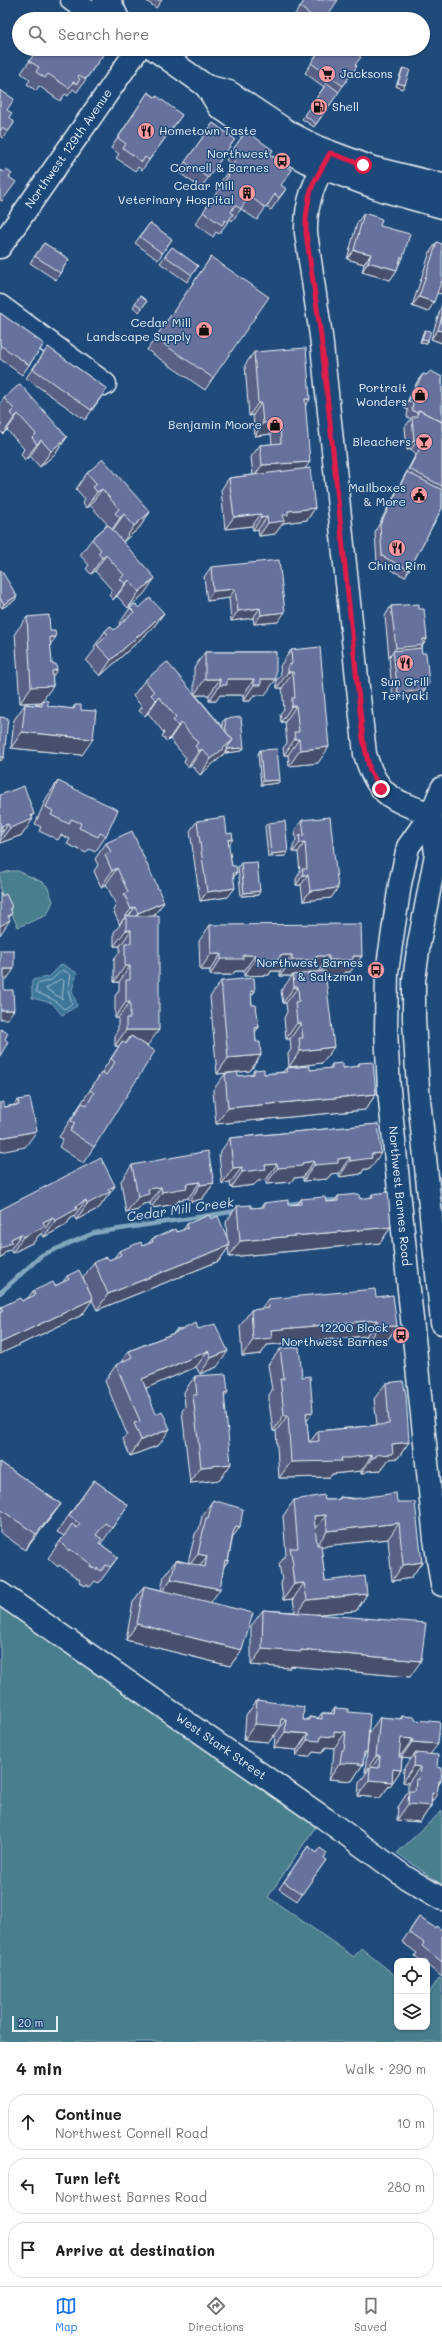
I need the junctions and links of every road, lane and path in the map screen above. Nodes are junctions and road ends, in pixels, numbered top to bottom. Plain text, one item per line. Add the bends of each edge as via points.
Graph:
1 (72, 0) edge
2 (104, 0) edge
3 (89, 12) edge
4 (115, 12) edge
5 (133, 56) edge
6 (164, 56) edge
7 (326, 161) junction
8 (442, 185) edge
9 (442, 207) edge
10 (0, 247) edge
11 (0, 306) edge
12 (105, 384) dead end
13 (442, 788) edge
14 (431, 814) junction
15 (442, 1324) edge
16 (442, 1585) edge
17 (0, 1593) edge
18 (442, 1899) edge

1 - 3 main road
2 - 4 main road
5 - 10 main road, Northwest 129th Avenue
6 - 7 main road via 206,86 219,107 243,125 289,153
7 - 8 main road
7 - 9 main road via 385,191
7 - 14 main road via 309,197 306,233 322,344 365,754 375,782 381,789 403,804
11 - 12 main road
13 - 14 main road, Northwest Barnes Road
14 - 15 main road via 436,854 414,980 414,1019 418,1089
14 - 16 main road, Northwest Barnes Road via 408,847 400,884 387,972 386,1029 389,1090 435,1539
17 - 18 main road, West Stark Street via 405,1877

